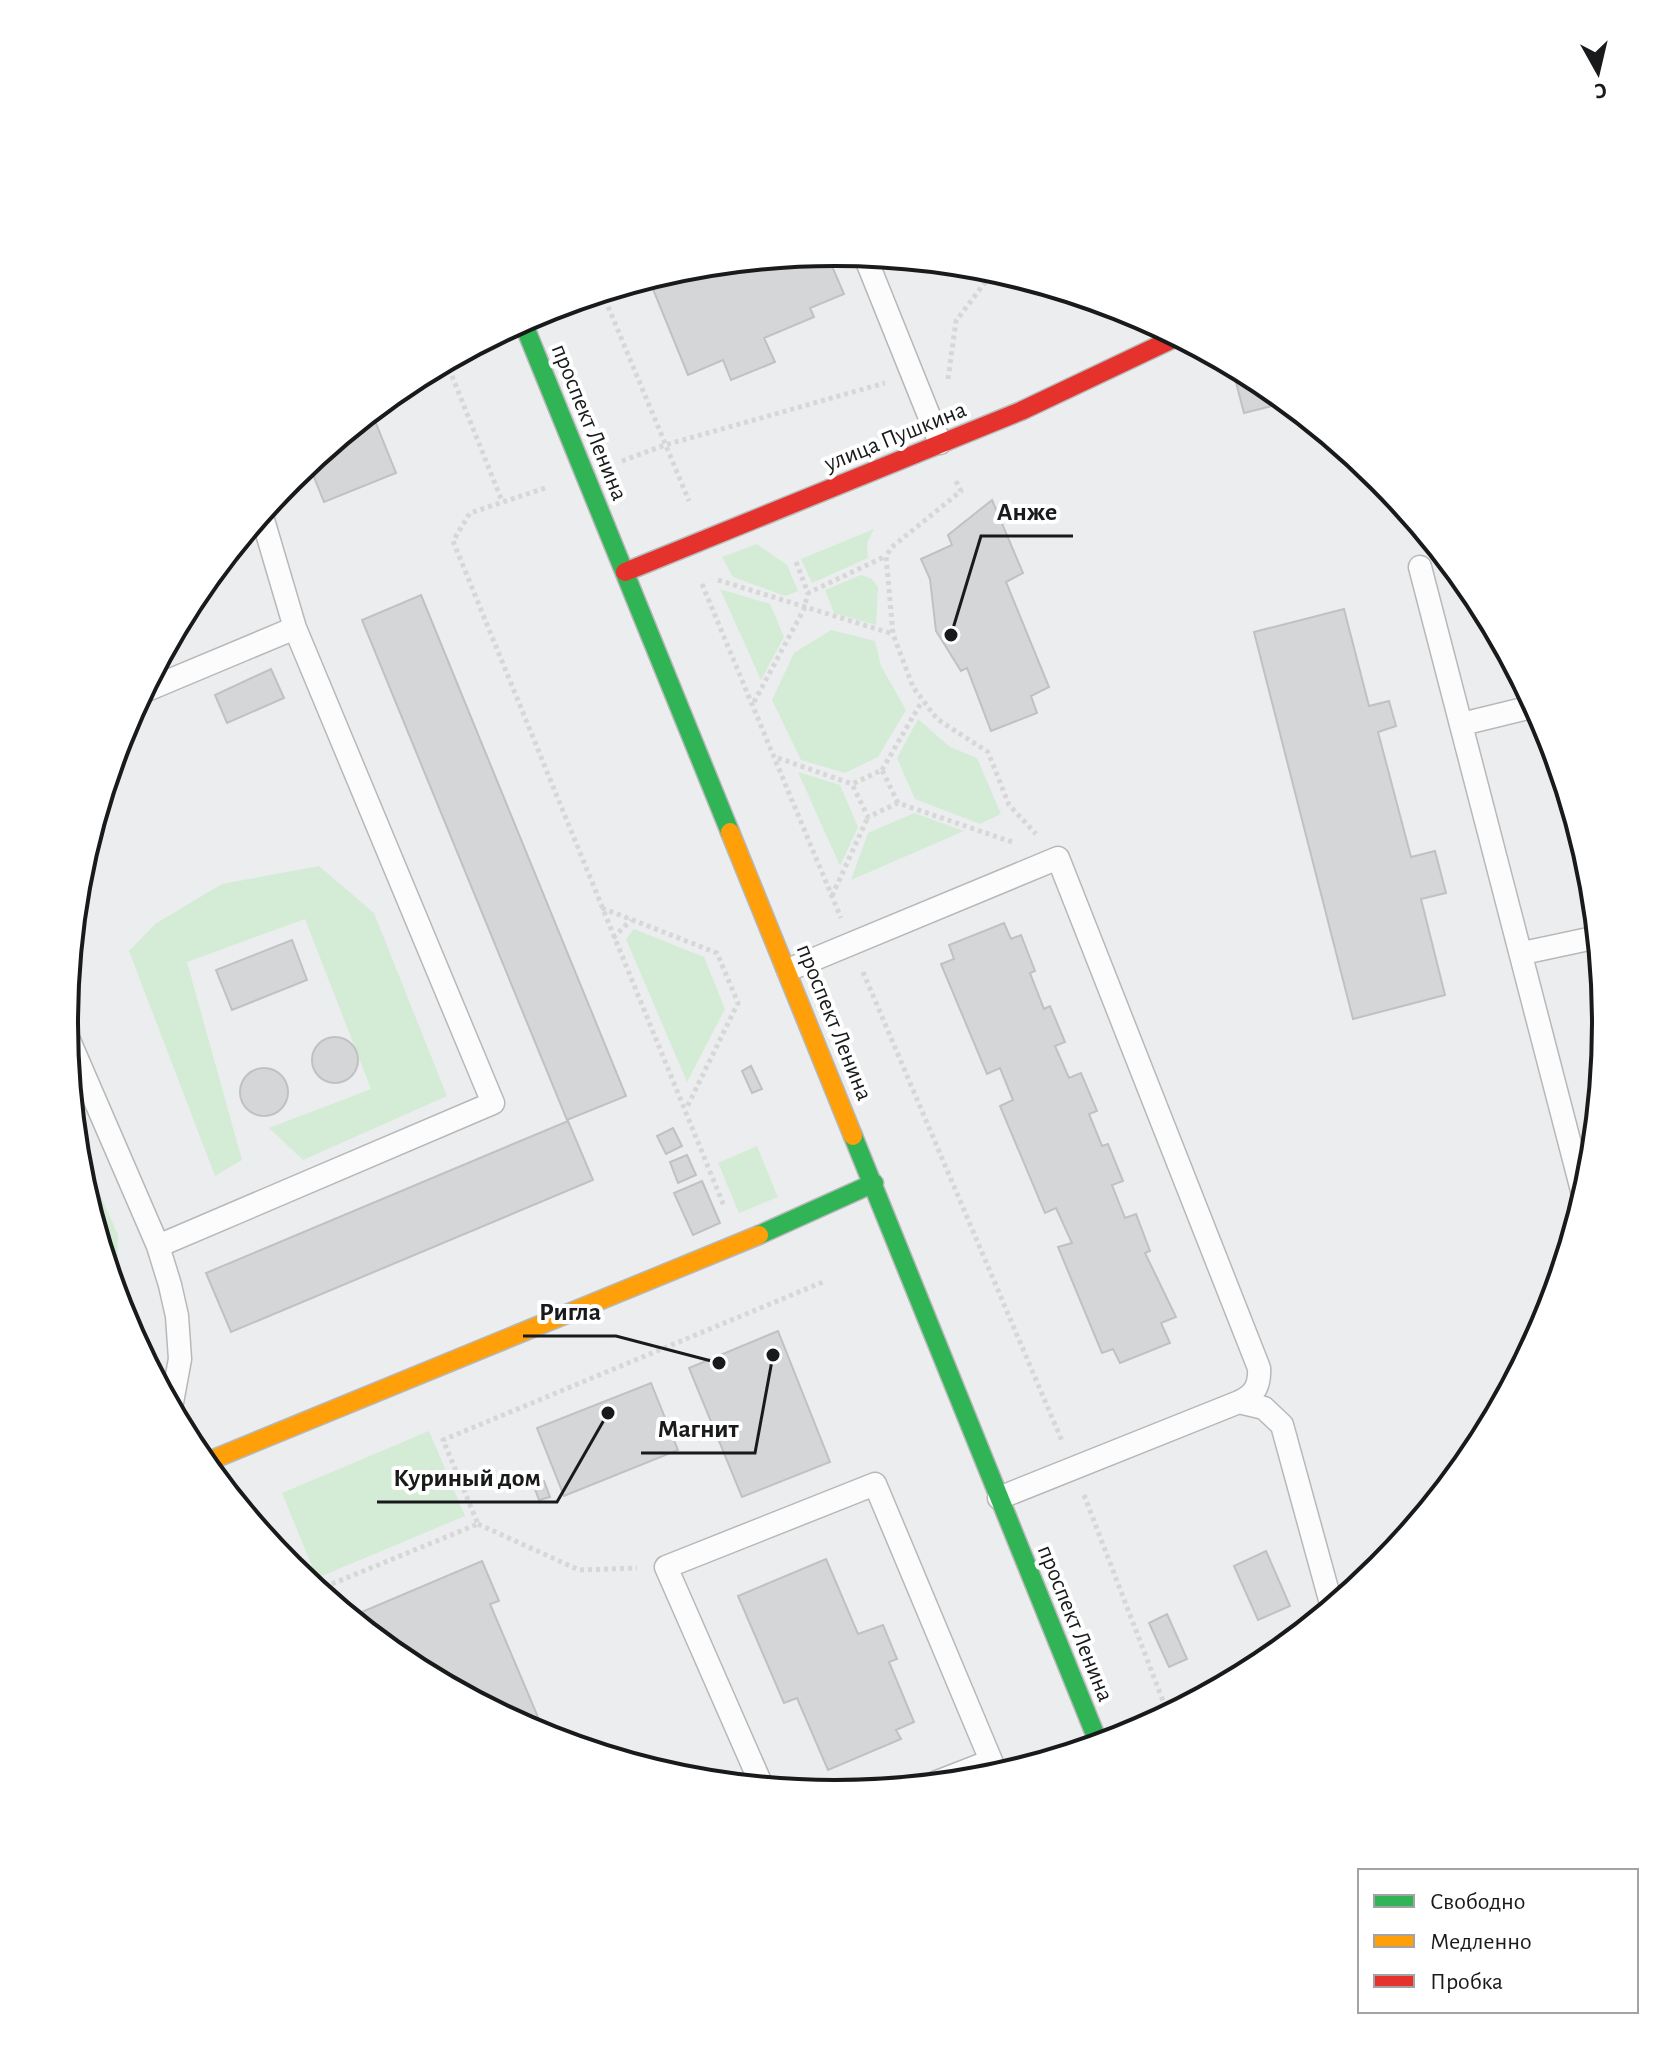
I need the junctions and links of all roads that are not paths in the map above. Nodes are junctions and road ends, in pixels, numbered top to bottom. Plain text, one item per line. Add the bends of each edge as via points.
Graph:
1 (869, 267) edge
2 (527, 332) edge
3 (1166, 342) edge
4 (940, 443) junction
5 (264, 525) edge
6 (1420, 567) dead end
7 (625, 572) junction
8 (295, 628) junction
9 (157, 686) edge
10 (1523, 709) edge
11 (1462, 724) junction
12 (1587, 939) edge
13 (1523, 953) junction
14 (788, 970) junction
15 (80, 1065) edge
16 (1577, 1170) edge
17 (874, 1183) junction
18 (158, 1246) junction
19 (174, 1391) edge
20 (1239, 1402) junction
21 (216, 1458) edge
22 (999, 1498) junction
23 (1329, 1596) edge
24 (1095, 1733) edge
25 (992, 1763) edge
26 (757, 1775) edge

1 - 4 lane
2 - 7 main road, проспект Ленина
3 - 4 main road, улица Пушкина
4 - 7 main road, улица Пушкина
5 - 8 lane
6 - 11 lane
7 - 14 main road, проспект Ленина
8 - 9 lane
8 - 18 lane via 493,1103
10 - 11 lane
11 - 13 lane
12 - 13 lane
13 - 16 lane
14 - 17 main road, проспект Ленина
14 - 20 lane via 1058,858 1259,1368 1256,1390
15 - 18 lane
17 - 21 main road via 740,1244
17 - 22 main road, проспект Ленина
18 - 19 lane via 177,1316 180,1359
20 - 22 lane
20 - 23 lane via 1264,1408 1282,1425
22 - 24 main road, проспект Ленина
25 - 26 lane via 875,1484 666,1567

